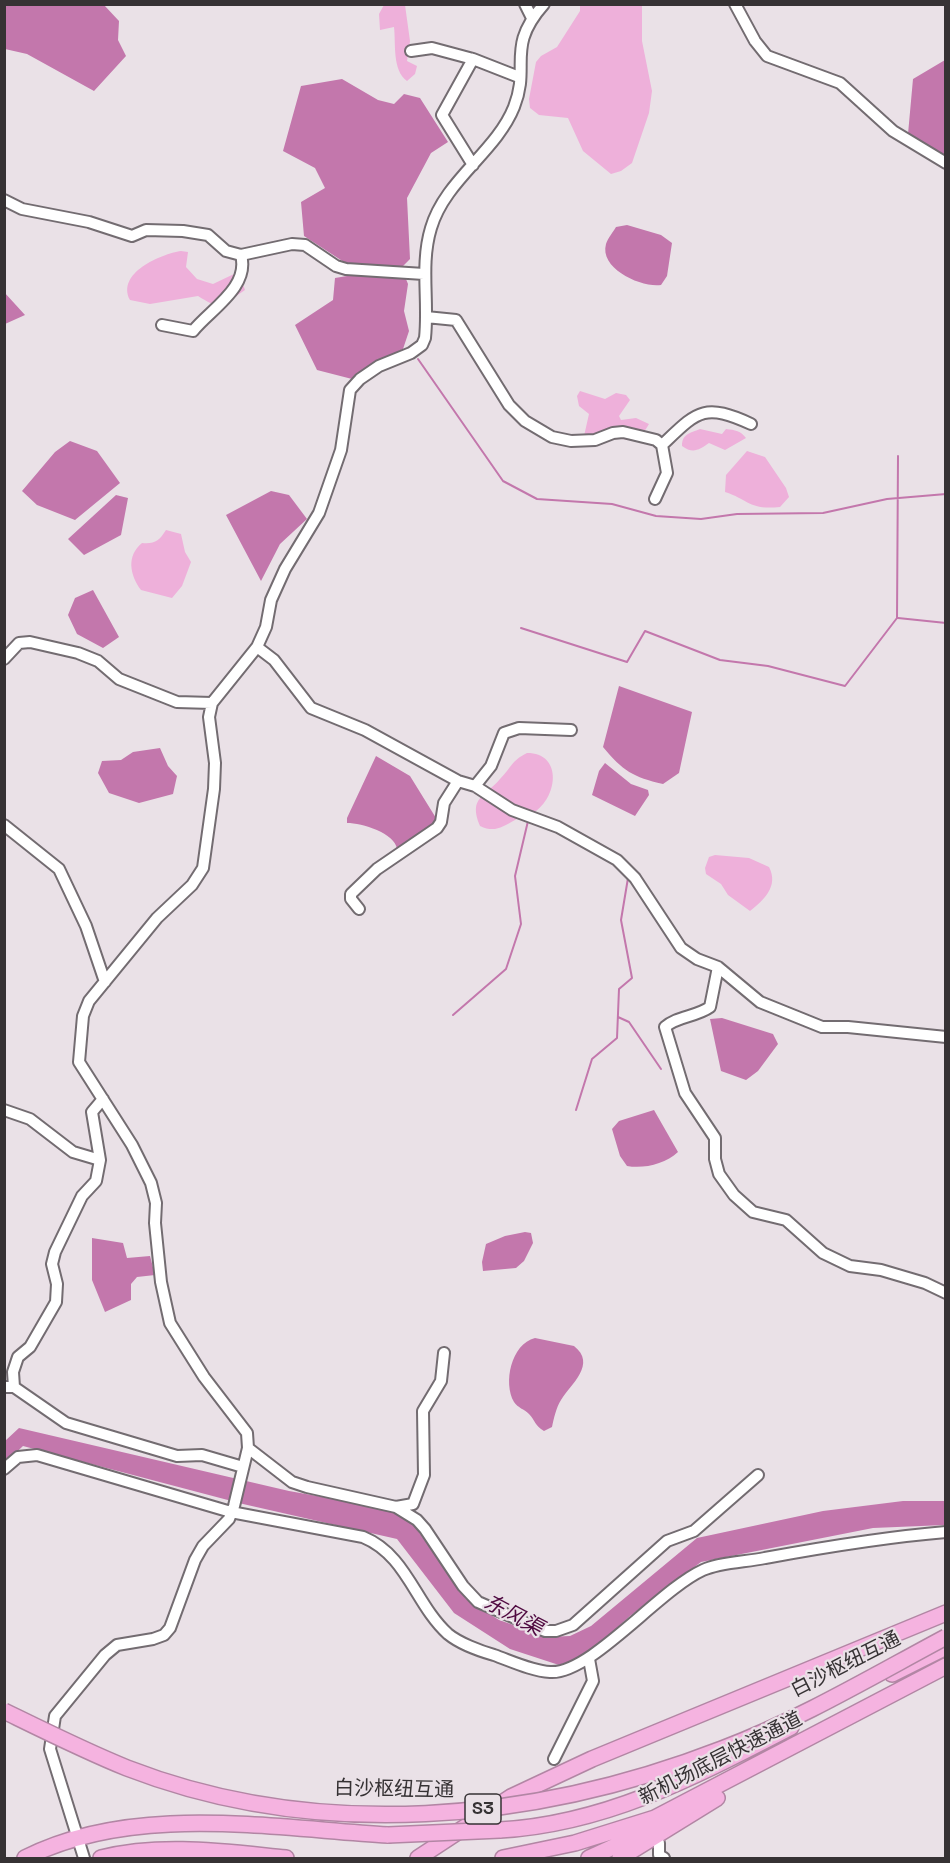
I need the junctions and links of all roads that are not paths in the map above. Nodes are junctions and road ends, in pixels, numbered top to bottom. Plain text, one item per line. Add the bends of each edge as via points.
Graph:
1 (525, 4) edge
2 (544, 4) edge
3 (735, 4) edge
4 (532, 18) junction
5 (411, 51) dead end
6 (473, 59) junction
7 (519, 77) junction
8 (945, 162) edge
9 (472, 165) junction
10 (4, 200) edge
11 (241, 255) junction
12 (424, 274) junction
13 (426, 317) junction
14 (162, 325) dead end
15 (751, 424) dead end
16 (662, 445) junction
17 (655, 499) dead end
18 (257, 647) junction
19 (4, 659) edge
20 (212, 703) junction
21 (571, 730) dead end
22 (458, 781) junction
23 (475, 786) junction
24 (4, 825) edge
25 (359, 909) dead end
26 (718, 967) junction
27 (105, 982) junction
28 (945, 1037) edge
29 (103, 1099) junction
30 (4, 1110) edge
31 (100, 1160) junction
32 (945, 1293) edge
33 (444, 1353) dead end
34 (9, 1387) edge
35 (248, 1448) junction
36 (4, 1469) edge
37 (242, 1472) junction
38 (758, 1475) dead end
39 (396, 1507) junction
40 (233, 1509) junction
41 (945, 1532) edge
42 (945, 1613) edge
43 (945, 1637) edge
44 (945, 1647) edge
45 (589, 1659) junction
46 (945, 1666) edge
47 (945, 1674) edge
48 (4, 1711) edge
49 (554, 1759) dead end
50 (717, 1798) junction
51 (76, 1839) junction
52 (659, 1843) dead end
53 (659, 1857) edge
54 (25, 1858) edge
55 (84, 1858) edge
56 (101, 1858) edge
57 (286, 1858) edge
58 (418, 1858) edge
59 (503, 1858) edge
60 (589, 1858) edge
61 (620, 1858) edge

1 - 4 street
2 - 4 street
3 - 8 street via 754,41 767,56 840,83 893,131
4 - 7 street via 521,43
5 - 6 street via 432,48
6 - 7 street
6 - 9 street via 442,115
7 - 9 street via 518,95 508,119
9 - 12 street via 440,207 431,226
10 - 11 street via 22,209 89,222 132,236 146,230 208,235 226,251
11 - 12 street via 305,245 346,269
11 - 14 street via 244,266 239,284 193,331
12 - 13 street
13 - 16 street via 456,320 509,405 525,421 552,437 595,440 623,432
13 - 18 street via 422,345 369,373 350,390 341,450 331,484 319,513 285,569
15 - 16 street via 724,411 694,415
16 - 17 street via 667,473
18 - 20 street
18 - 22 street via 274,660 311,708 365,730
19 - 20 street via 19,642 30,642 98,661 119,679 177,702
20 - 27 street via 209,717 214,789 202,868 192,885 157,918
21 - 23 street via 519,729 504,734 491,766
22 - 23 street
22 - 25 street via 444,803 437,828 377,869 351,894
23 - 26 street via 512,810 558,826 617,860 635,878 681,948
24 - 27 street via 59,869 86,926
26 - 28 street via 760,1002 822,1027
26 - 32 street via 710,1007 664,1027 685,1093 715,1138 719,1174 753,1212 786,1220 823,1253 850,1266 881,1270
27 - 29 street via 89,1001 79,1039 79,1062
29 - 31 street via 92,1112
29 - 35 street via 152,1183 161,1282 170,1323 204,1377 247,1433
30 - 31 street via 30,1119 73,1152
31 - 34 street via 96,1181 82,1196 55,1252 52,1264 56,1302 30,1347 18,1357
33 - 39 street via 441,1381 423,1412 424,1475 413,1504
34 - 37 street via 66,1423 177,1456 202,1455
35 - 37 street
35 - 39 street via 292,1482
36 - 40 street via 18,1458 37,1455
37 - 40 street
38 - 39 street via 694,1531 661,1546 573,1625 556,1632 520,1621 473,1598 425,1529
40 - 45 street via 363,1537 379,1544 450,1636 491,1654 549,1672 563,1672
40 - 51 street via 229,1520 203,1546 176,1617 164,1635 117,1645 56,1716 50,1749
41 - 45 street via 886,1536 704,1569 668,1591
42 - 58 highway via 592,1759 511,1797
43 - 48 highway, 白沙枢纽互通 / S3, bridge via 724,1749 608,1788 526,1805 448,1813 382,1815 305,1809 223,1796 129,1768
44 - 51 highway, 新机场底层快速通道, bridge via 667,1788 579,1819 540,1827 388,1835 162,1823
45 - 49 street via 593,1681
46 - 59 highway, 新机场底层快速通道 via 655,1818 575,1844
47 - 50 highway
50 - 60 highway
50 - 61 highway
51 - 54 highway, 新机场底层快速通道
51 - 55 street
52 - 53 street
56 - 57 highway via 163,1849

